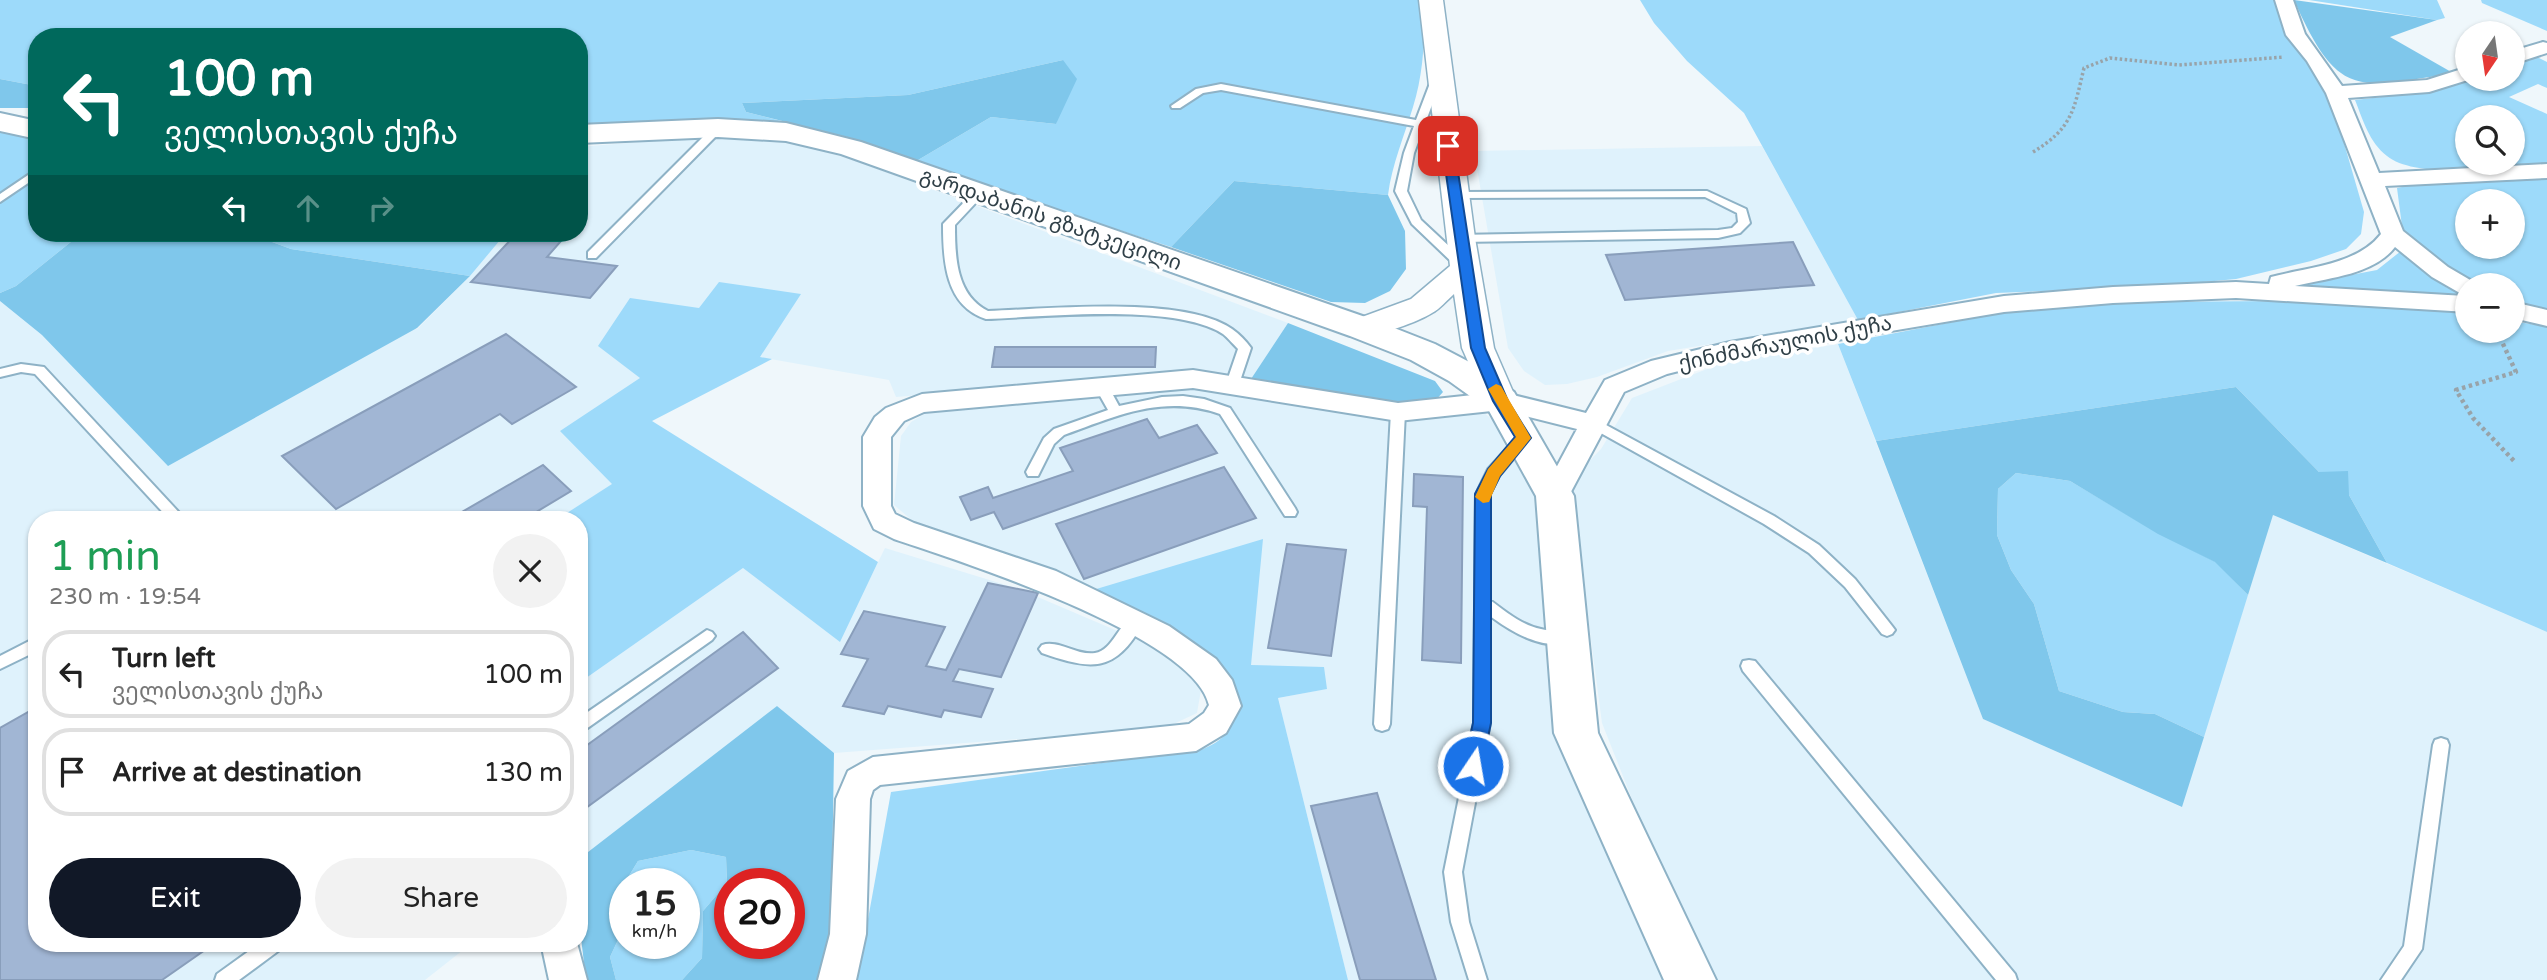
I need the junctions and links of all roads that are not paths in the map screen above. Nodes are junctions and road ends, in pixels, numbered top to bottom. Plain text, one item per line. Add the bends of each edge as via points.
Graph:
1 (1431, 0) edge
2 (2284, 0) edge
3 (2543, 48) dead end
4 (2525, 54) edge
5 (1438, 74) junction
6 (2455, 77) edge
7 (2336, 93) junction
8 (1176, 106) dead end
9 (0, 122) edge
10 (1420, 124) junction
11 (28, 128) edge
12 (718, 128) junction
13 (588, 134) edge
14 (2547, 171) edge
15 (28, 179) edge
16 (2369, 180) junction
17 (978, 194) junction
18 (1454, 195) junction
19 (0, 199) edge
20 (2393, 234) junction
21 (1463, 253) junction
22 (592, 255) dead end
23 (2455, 281) edge
24 (2236, 290) junction
25 (2455, 303) edge
26 (2525, 312) edge
27 (2547, 318) edge
28 (1362, 328) junction
29 (0, 373) edge
30 (1233, 384) junction
31 (1109, 400) junction
32 (1501, 401) junction
33 (1398, 412) junction
34 (1595, 424) junction
35 (1524, 438) junction
36 (1033, 472) dead end
37 (1555, 496) junction
38 (171, 511) edge
39 (1290, 512) dead end
40 (1485, 604) junction
41 (1135, 623) junction
42 (1887, 630) dead end
43 (707, 636) dead end
44 (1566, 638) junction
45 (28, 647) edge
46 (1047, 649) dead end
47 (0, 663) edge
48 (1749, 666) dead end
49 (588, 721) edge
50 (1382, 724) dead end
51 (2441, 745) dead end
52 (263, 952) edge
53 (561, 952) edge
54 (224, 980) edge
55 (568, 980) edge
56 (837, 980) edge
57 (1478, 980) edge
58 (1690, 980) edge
59 (2008, 980) edge
60 (2390, 980) edge

1 - 5 street
2 - 7 street via 2296,35
3 - 4 street
5 - 10 lane
5 - 18 street
6 - 7 street via 2429,86
7 - 16 street
8 - 10 lane via 1200,91 1221,87
9 - 11 main road
10 - 21 lane via 1401,191 1416,222
12 - 13 main road, გარდაბანის გზატკეცილი
12 - 17 main road, გარდაბანის გზატკეცილი via 786,132 851,148
12 - 22 lane
14 - 16 street
15 - 19 lane
16 - 20 street
17 - 28 main road, გარდაბანის გზატკეცილი
17 - 30 lane via 949,224 949,262 965,303 973,311 986,315 1169,312 1201,318 1224,326 1245,348
18 - 21 street
18 - 21 lane via 1707,194 1742,211 1744,223 1736,231 1717,234
20 - 23 street
20 - 24 street via 2380,251 2358,263
21 - 28 street via 1422,306
21 - 32 street via 1478,348
24 - 25 street, ქინძმარაულის ქუჩა
24 - 34 street, ქინძმარაულის ქუჩა via 2004,304 1730,350 1660,367 1614,386
26 - 27 street
28 - 32 main road, გარდაბანის გზატკეცილი via 1423,352
29 - 38 lane via 39,370
30 - 31 street via 1193,379
30 - 33 street
31 - 36 lane via 1049,441
31 - 39 lane via 1208,403 1225,411
31 - 41 street via 922,403 905,408 880,427 877,436 877,506 884,521 904,531 1046,579
32 - 33 street
32 - 34 street
32 - 35 main road
33 - 50 lane
34 - 37 street, ქინძმარაულის ქუჩა
34 - 42 lane via 1814,549 1850,583
35 - 37 main road
35 - 40 lane via 1493,473 1483,494
37 - 44 main road
40 - 44 lane via 1512,625 1541,637
40 - 57 lane via 1482,723 1452,872 1460,922
41 - 46 lane via 1111,654 1092,661
41 - 56 street via 1205,668 1222,689 1225,706 1215,723 1196,737 873,771 860,781 853,799 848,934
43 - 49 lane
44 - 58 main road via 1576,733
45 - 47 lane
48 - 59 lane
51 - 60 lane via 2413,949
52 - 54 lane
53 - 55 street

